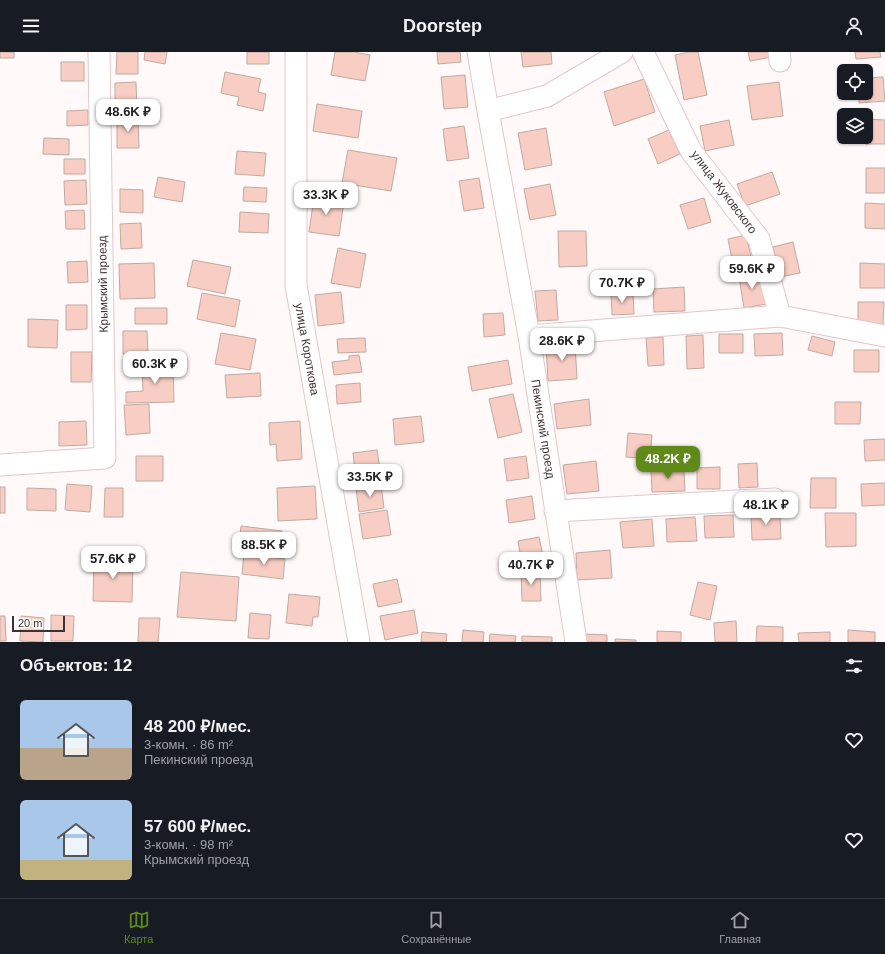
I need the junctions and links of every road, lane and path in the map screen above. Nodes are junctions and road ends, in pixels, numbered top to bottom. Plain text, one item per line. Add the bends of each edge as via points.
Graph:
1 (99, 52) edge
2 (296, 52) edge
3 (478, 52) edge
4 (622, 52) edge
5 (643, 52) edge
6 (488, 111) junction
7 (780, 316) junction
8 (529, 336) junction
9 (885, 336) edge
10 (0, 465) edge
11 (775, 499) dead end
12 (555, 511) junction
13 (359, 642) edge
14 (576, 642) edge

1 - 10 street, Крымский проезд via 105,458
2 - 13 street, улица Короткова via 296,286
3 - 6 street, Пекинский проезд
4 - 6 street via 547,96
5 - 7 street, улица Жуковского via 691,151 760,239
6 - 8 street, Пекинский проезд
7 - 8 street
7 - 9 street
8 - 12 street, Пекинский проезд
11 - 12 street
12 - 14 street, Пекинский проезд

